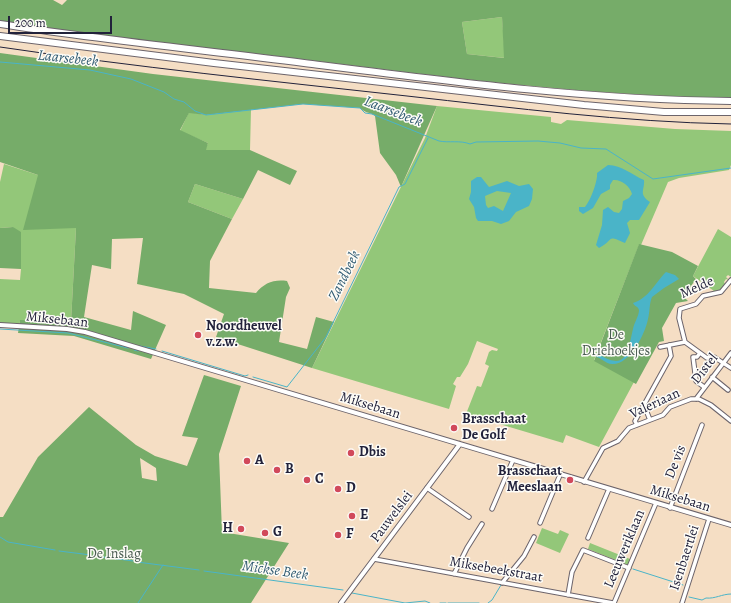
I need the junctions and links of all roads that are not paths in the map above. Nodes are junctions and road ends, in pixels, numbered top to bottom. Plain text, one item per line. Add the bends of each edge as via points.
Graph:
1 (0, 24) edge
2 (0, 36) edge
3 (731, 101) edge
4 (731, 112) edge
5 (731, 280) edge
6 (0, 325) edge
7 (684, 342) junction
8 (669, 345) junction
9 (660, 347) dead end
10 (700, 353) junction
11 (731, 353) edge
12 (723, 362) junction
13 (731, 368) edge
14 (712, 376) junction
15 (704, 387) junction
16 (728, 390) dead end
17 (696, 399) junction
18 (644, 405) junction
19 (650, 420) junction
20 (731, 421) edge
21 (637, 425) junction
22 (702, 425) dead end
23 (460, 444) junction
24 (513, 460) junction
25 (560, 475) junction
26 (584, 482) junction
27 (427, 488) junction
28 (609, 489) junction
29 (656, 503) junction
30 (670, 508) junction
31 (492, 509) dead end
32 (469, 518) dead end
33 (709, 519) junction
34 (540, 523) dead end
35 (482, 524) dead end
36 (731, 525) edge
37 (534, 537) dead end
38 (588, 538) dead end
39 (374, 559) junction
40 (629, 568) junction
41 (454, 574) junction
42 (502, 583) junction
43 (568, 595) junction
44 (593, 601) edge
45 (341, 603) edge
46 (614, 603) edge
47 (682, 603) edge

1 - 3 highway via 125,42 492,85 664,100
2 - 4 highway via 584,105 664,112
5 - 7 street, Melde via 721,292 703,296 696,304 680,308 679,318
6 - 23 street, Miksebaan via 85,332
7 - 8 street
7 - 10 street
8 - 9 street
8 - 18 street via 670,356
10 - 12 street via 707,358 714,357
10 - 15 street via 693,357 696,381
11 - 12 street, Distel
12 - 13 street
12 - 14 street, Distel
14 - 15 street, Distel
14 - 16 street
15 - 17 street, Distel
17 - 19 street, Valeriaan via 670,407 664,415
17 - 20 street, Valeriaan via 711,405
18 - 19 street
18 - 21 street via 635,421
19 - 21 street, Valeriaan
21 - 26 street, Valeriaan via 629,428 618,442 603,448
22 - 30 street, De vis
23 - 24 street, Miksebaan
23 - 27 street, Pauwelslei
24 - 25 street, Miksebaan
24 - 31 street
25 - 26 street, Miksebaan
25 - 34 street
26 - 28 street, Miksebaan
27 - 32 street
27 - 39 street, Pauwelslei
28 - 29 street, Miksebaan
28 - 38 street
29 - 30 street, Miksebaan
29 - 40 street, Leeuweriklaan
30 - 33 street, Miksebaan
33 - 36 street, Miksebaan
33 - 47 street, Isenbaertlei
35 - 41 street
37 - 42 street via 524,556
39 - 41 street, Miksebeekstraat
39 - 45 street, Pauwelslei
40 - 43 street via 583,550 572,572
40 - 46 street, Leeuweriklaan
41 - 42 street, Miksebeekstraat
42 - 43 street, Miksebeekstraat
43 - 44 street, Miksebeekstraat
44 - 46 street, Miksebeekstraat

